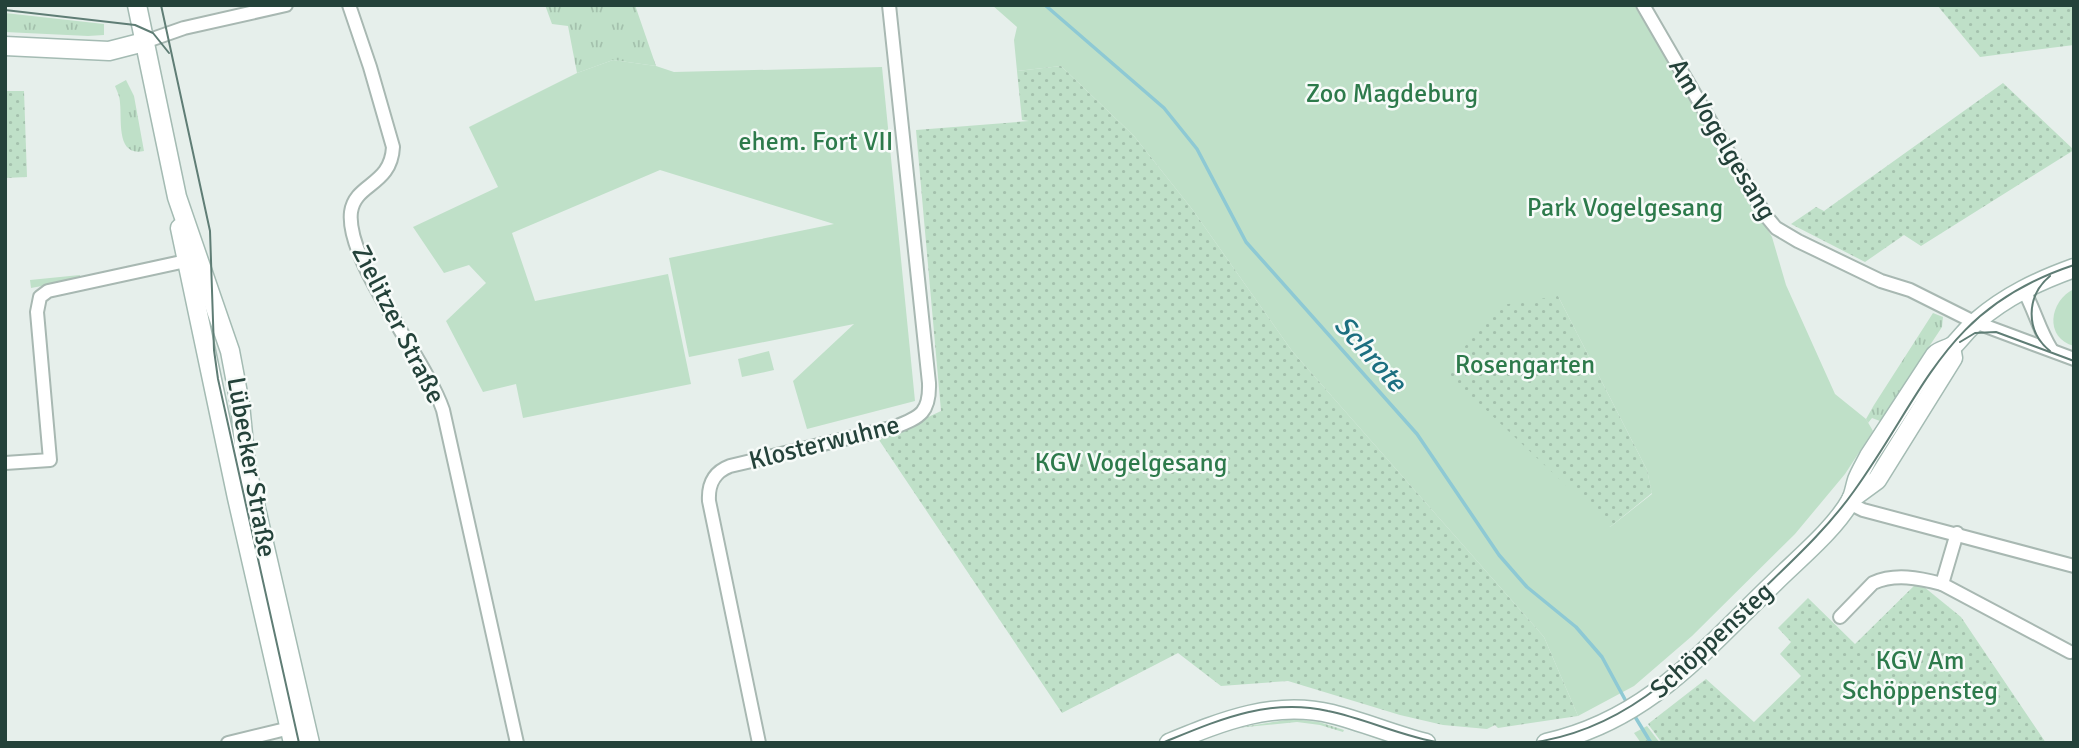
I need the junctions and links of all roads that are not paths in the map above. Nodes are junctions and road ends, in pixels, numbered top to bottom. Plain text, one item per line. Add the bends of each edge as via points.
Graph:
1 (137, 5) edge
2 (286, 5) edge
3 (349, 5) edge
4 (889, 5) edge
5 (1643, 5) edge
6 (144, 42) junction
7 (5, 46) edge
8 (177, 197) junction
9 (186, 261) junction
10 (2074, 268) edge
11 (2023, 289) junction
12 (1975, 322) junction
13 (2051, 349) junction
14 (2074, 359) edge
15 (5, 463) edge
16 (1850, 501) junction
17 (1957, 533) junction
18 (2074, 566) edge
19 (1942, 584) junction
20 (1840, 617) dead end
21 (2073, 648) edge
22 (292, 735) edge
23 (1386, 738) edge
24 (228, 743) edge
25 (310, 743) edge
26 (517, 743) edge
27 (759, 743) edge
28 (1169, 743) edge
29 (1426, 743) edge
30 (1546, 743) edge

1 - 6 main road, Lübecker Straße
2 - 6 street
3 - 26 street, Zielitzer Straße via 393,147 386,172 354,204 354,233 367,272 440,401
4 - 27 street, Klosterwuhne via 929,400 922,414 895,427 727,467 713,479 709,501
5 - 12 street, Am Vogelgesang via 1773,225 1798,242
6 - 7 main road via 109,51
6 - 8 main road, Lübecker Straße
8 - 9 main road, Lübecker Straße
8 - 25 main road, Lübecker Straße via 230,351 246,465
9 - 15 street via 48,291 40,298 37,312 50,460
9 - 22 main road, Lübecker Straße
10 - 11 main road, Schöppensteg
11 - 12 main road, Schöppensteg
11 - 13 street
12 - 13 street, Am Vogelgesang
12 - 16 main road, Schöppensteg via 1951,348 1953,358 1877,480
13 - 14 street, Am Vogelgesang
16 - 17 street via 1863,510
16 - 30 main road, Schöppensteg via 1686,669 1621,716
17 - 18 street
17 - 19 street
19 - 20 street via 1914,577 1879,580
19 - 21 street
22 - 24 street
23 - 28 main road via 1329,713 1287,709 1239,716
23 - 29 main road

